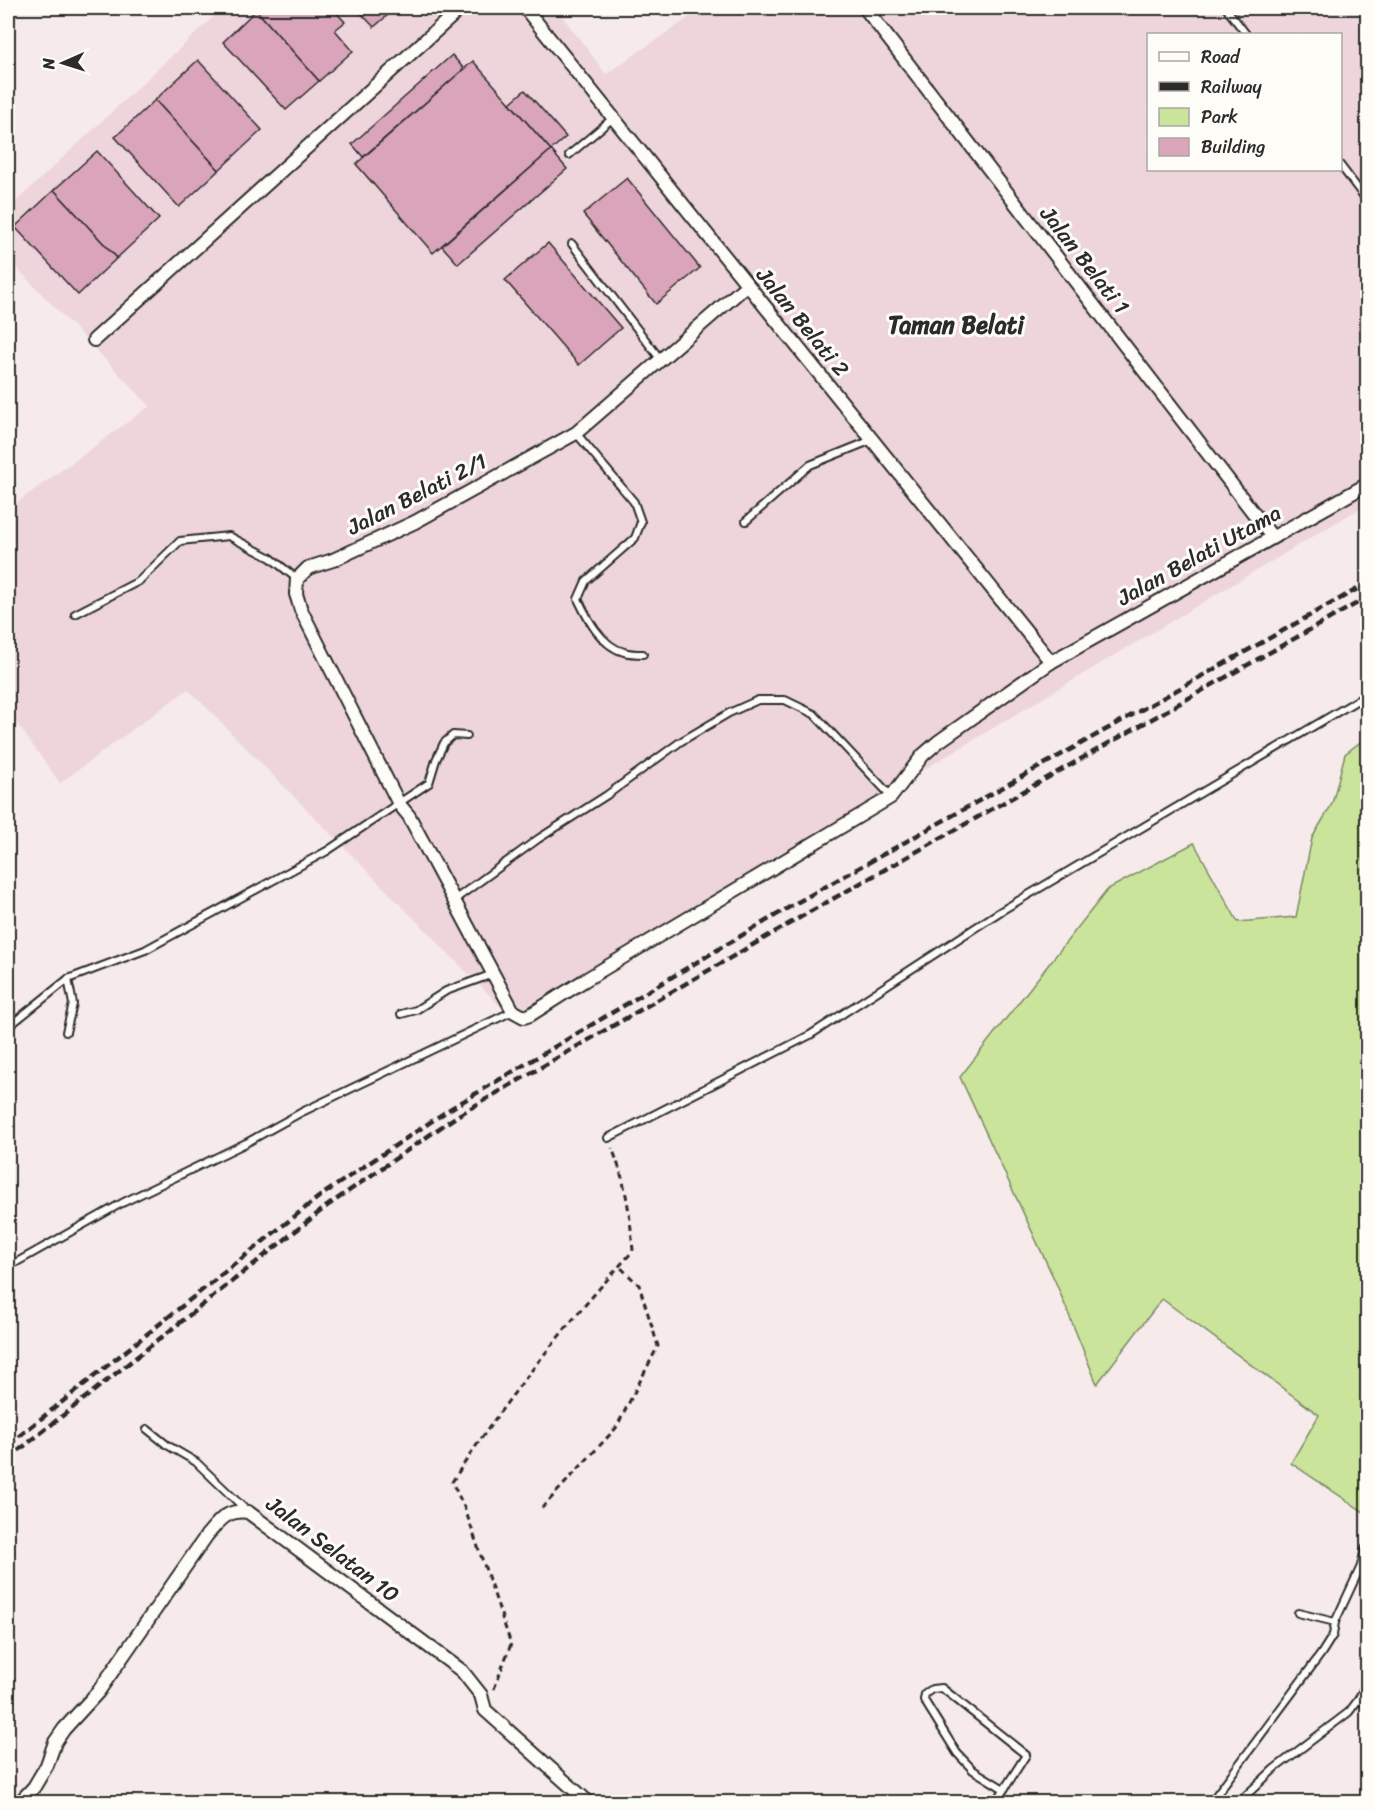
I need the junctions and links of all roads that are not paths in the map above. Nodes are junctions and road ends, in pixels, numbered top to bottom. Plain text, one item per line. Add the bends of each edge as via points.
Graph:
1 (461, 8) edge
2 (525, 8) edge
3 (865, 8) edge
4 (1226, 8) edge
5 (1245, 33) edge
6 (613, 118) junction
7 (569, 154) dead end
8 (1342, 166) edge
9 (1368, 202) edge
10 (572, 244) dead end
11 (747, 285) junction
12 (94, 340) dead end
13 (661, 360) junction
14 (576, 433) junction
15 (872, 440) junction
16 (1368, 484) edge
17 (746, 521) dead end
18 (1272, 537) junction
19 (297, 579) junction
20 (75, 614) dead end
21 (643, 654) dead end
22 (1051, 662) junction
23 (1368, 694) edge
24 (467, 736) dead end
25 (891, 797) junction
26 (399, 804) junction
27 (454, 900) junction
28 (493, 974) junction
29 (68, 979) junction
30 (513, 1011) junction
31 (401, 1014) dead end
32 (8, 1028) edge
33 (66, 1032) dead end
34 (608, 1137) road end
35 (8, 1267) edge
36 (147, 1429) dead end
37 (248, 1512) junction
38 (1368, 1545) edge
39 (1298, 1612) dead end
40 (1335, 1622) junction
41 (1368, 1680) edge
42 (1358, 1700) junction
43 (1368, 1704) edge
44 (1004, 1789) junction
45 (20, 1803) edge
46 (588, 1803) edge
47 (996, 1803) edge
48 (1211, 1803) edge
49 (1239, 1803) edge

1 - 12 street
2 - 6 street, Jalan Belati 2
3 - 18 street, Jalan Belati 1
4 - 5 lane
6 - 7 lane
6 - 11 street, Jalan Belati 2
8 - 9 lane
10 - 13 lane
11 - 13 street, Jalan Belati 2/1
11 - 15 street, Jalan Belati 2
13 - 14 street, Jalan Belati 2/1
14 - 19 street, Jalan Belati 2/1 via 415,522 308,568
14 - 21 lane via 634,502 641,522 634,538 586,581 578,599 606,641 623,652
15 - 17 lane via 810,465
15 - 22 street, Jalan Belati 2
16 - 18 street, Jalan Belati Utama
18 - 22 street, Jalan Belati Utama
19 - 20 lane via 271,558 229,536 180,541 139,580
19 - 26 street via 301,610
22 - 25 street, Jalan Belati Utama via 938,742
23 - 34 lane via 1000,911 810,1035
24 - 26 lane via 453,735 444,743 429,783
25 - 27 lane via 814,714 785,700 758,700 680,742
25 - 30 street via 530,1016
26 - 27 street
26 - 29 lane via 327,851 145,950
27 - 28 street
28 - 30 street
28 - 31 lane via 446,991 416,1010
29 - 32 lane
29 - 33 lane via 73,1004
30 - 35 lane via 122,1203
36 - 37 lane via 196,1462
37 - 45 street, Jalan Selatan 10 via 231,1512 207,1535 98,1692 64,1729 34,1787
37 - 46 street, Jalan Selatan 10 via 462,1671 477,1690 485,1710
38 - 40 lane
39 - 40 lane
40 - 48 lane via 1333,1635 1321,1654
41 - 42 lane
42 - 43 lane
42 - 49 lane via 1338,1722 1274,1769
44 - 44 lane via 973,1770 957,1754 924,1700 930,1690 942,1688 1026,1755
44 - 47 lane

